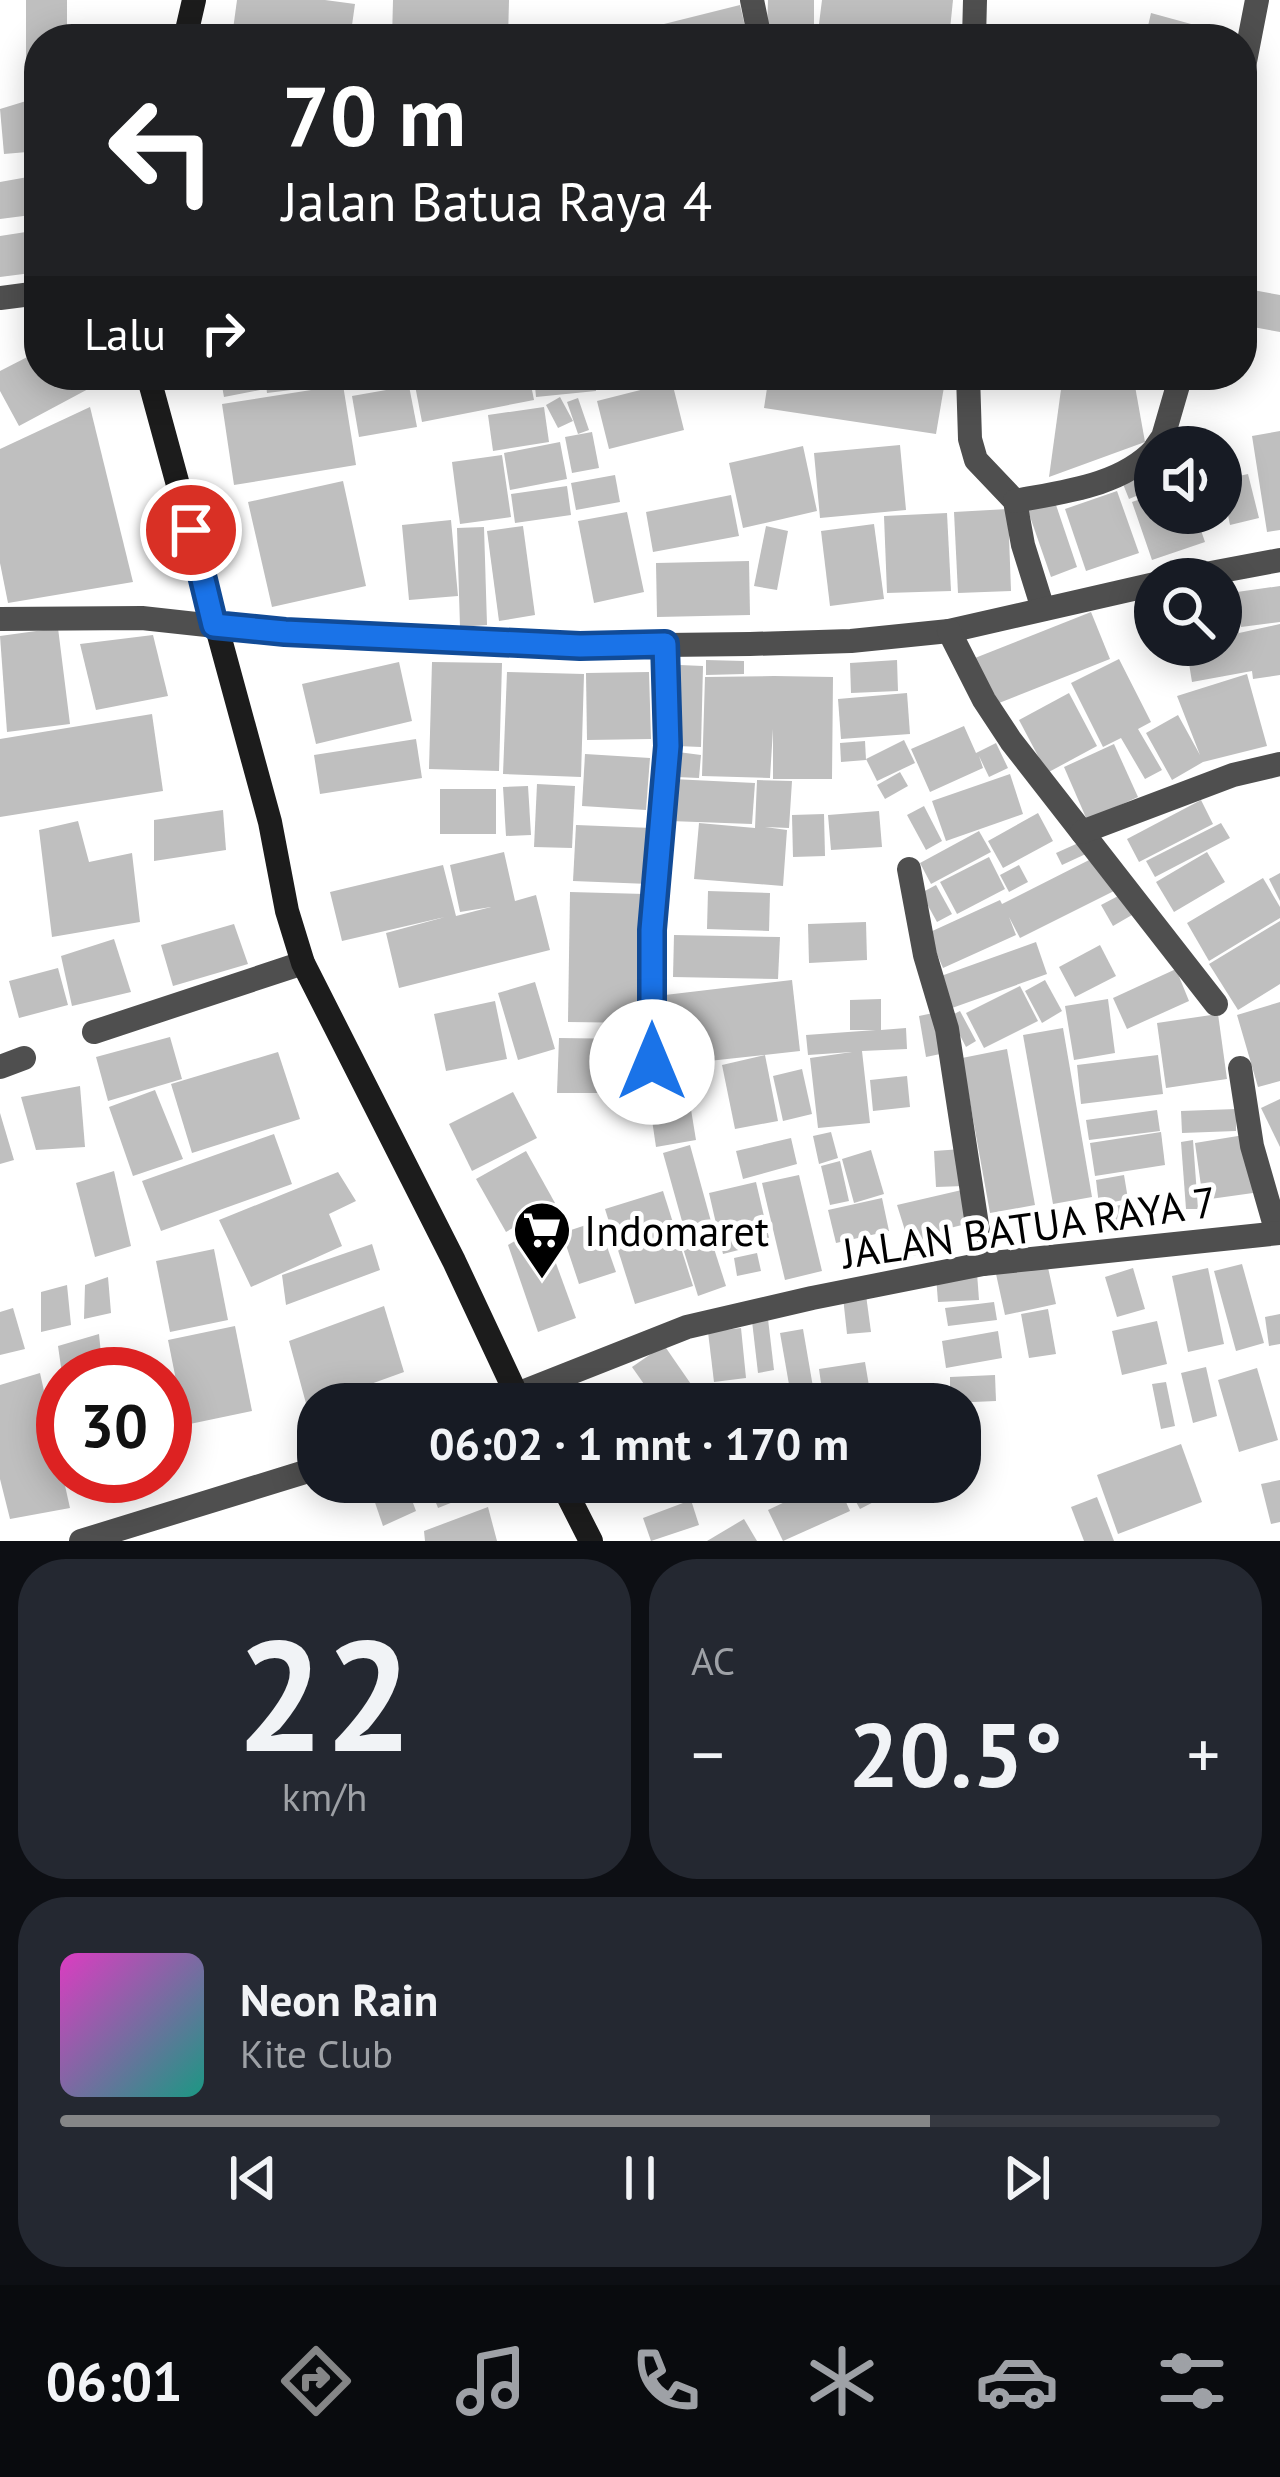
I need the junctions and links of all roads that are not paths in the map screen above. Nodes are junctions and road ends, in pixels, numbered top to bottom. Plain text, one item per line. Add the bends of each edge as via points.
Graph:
1 (152, 390) edge
2 (968, 390) edge
3 (1177, 390) edge
4 (1166, 426) edge
5 (1134, 467) edge
6 (1015, 501) junction
7 (1280, 560) edge
8 (1242, 567) edge
9 (1134, 589) edge
10 (1043, 609) junction
11 (0, 619) edge
12 (214, 625) junction
13 (949, 631) junction
14 (665, 644) junction
15 (1280, 764) edge
16 (1082, 832) junction
17 (909, 869) dead end
18 (303, 963) junction
19 (1216, 1004) dead end
20 (94, 1032) dead end
21 (652, 1062) dead end
22 (1240, 1068) dead end
23 (1279, 1233) edge
24 (982, 1264) junction
25 (503, 1383) edge
26 (553, 1383) edge
27 (297, 1474) edge
28 (572, 1503) edge
29 (81, 1541) edge
30 (591, 1541) edge

1 - 12 main road
2 - 6 street via 976,460
3 - 4 street
5 - 6 street
6 - 10 street
7 - 8 street
9 - 10 street
10 - 13 street
11 - 12 street
12 - 14 street
12 - 18 main road
13 - 14 street
13 - 16 street via 993,714
14 - 21 street via 668,746 652,930
15 - 16 street
16 - 19 street
17 - 24 street via 947,1029
18 - 20 street
18 - 25 main road via 454,1261
22 - 23 street via 1252,1145
23 - 24 street, JALAN BATUA RAYA 7
24 - 26 street, JALAN BATUA RAYA 7 via 687,1327
27 - 29 street
28 - 30 main road

